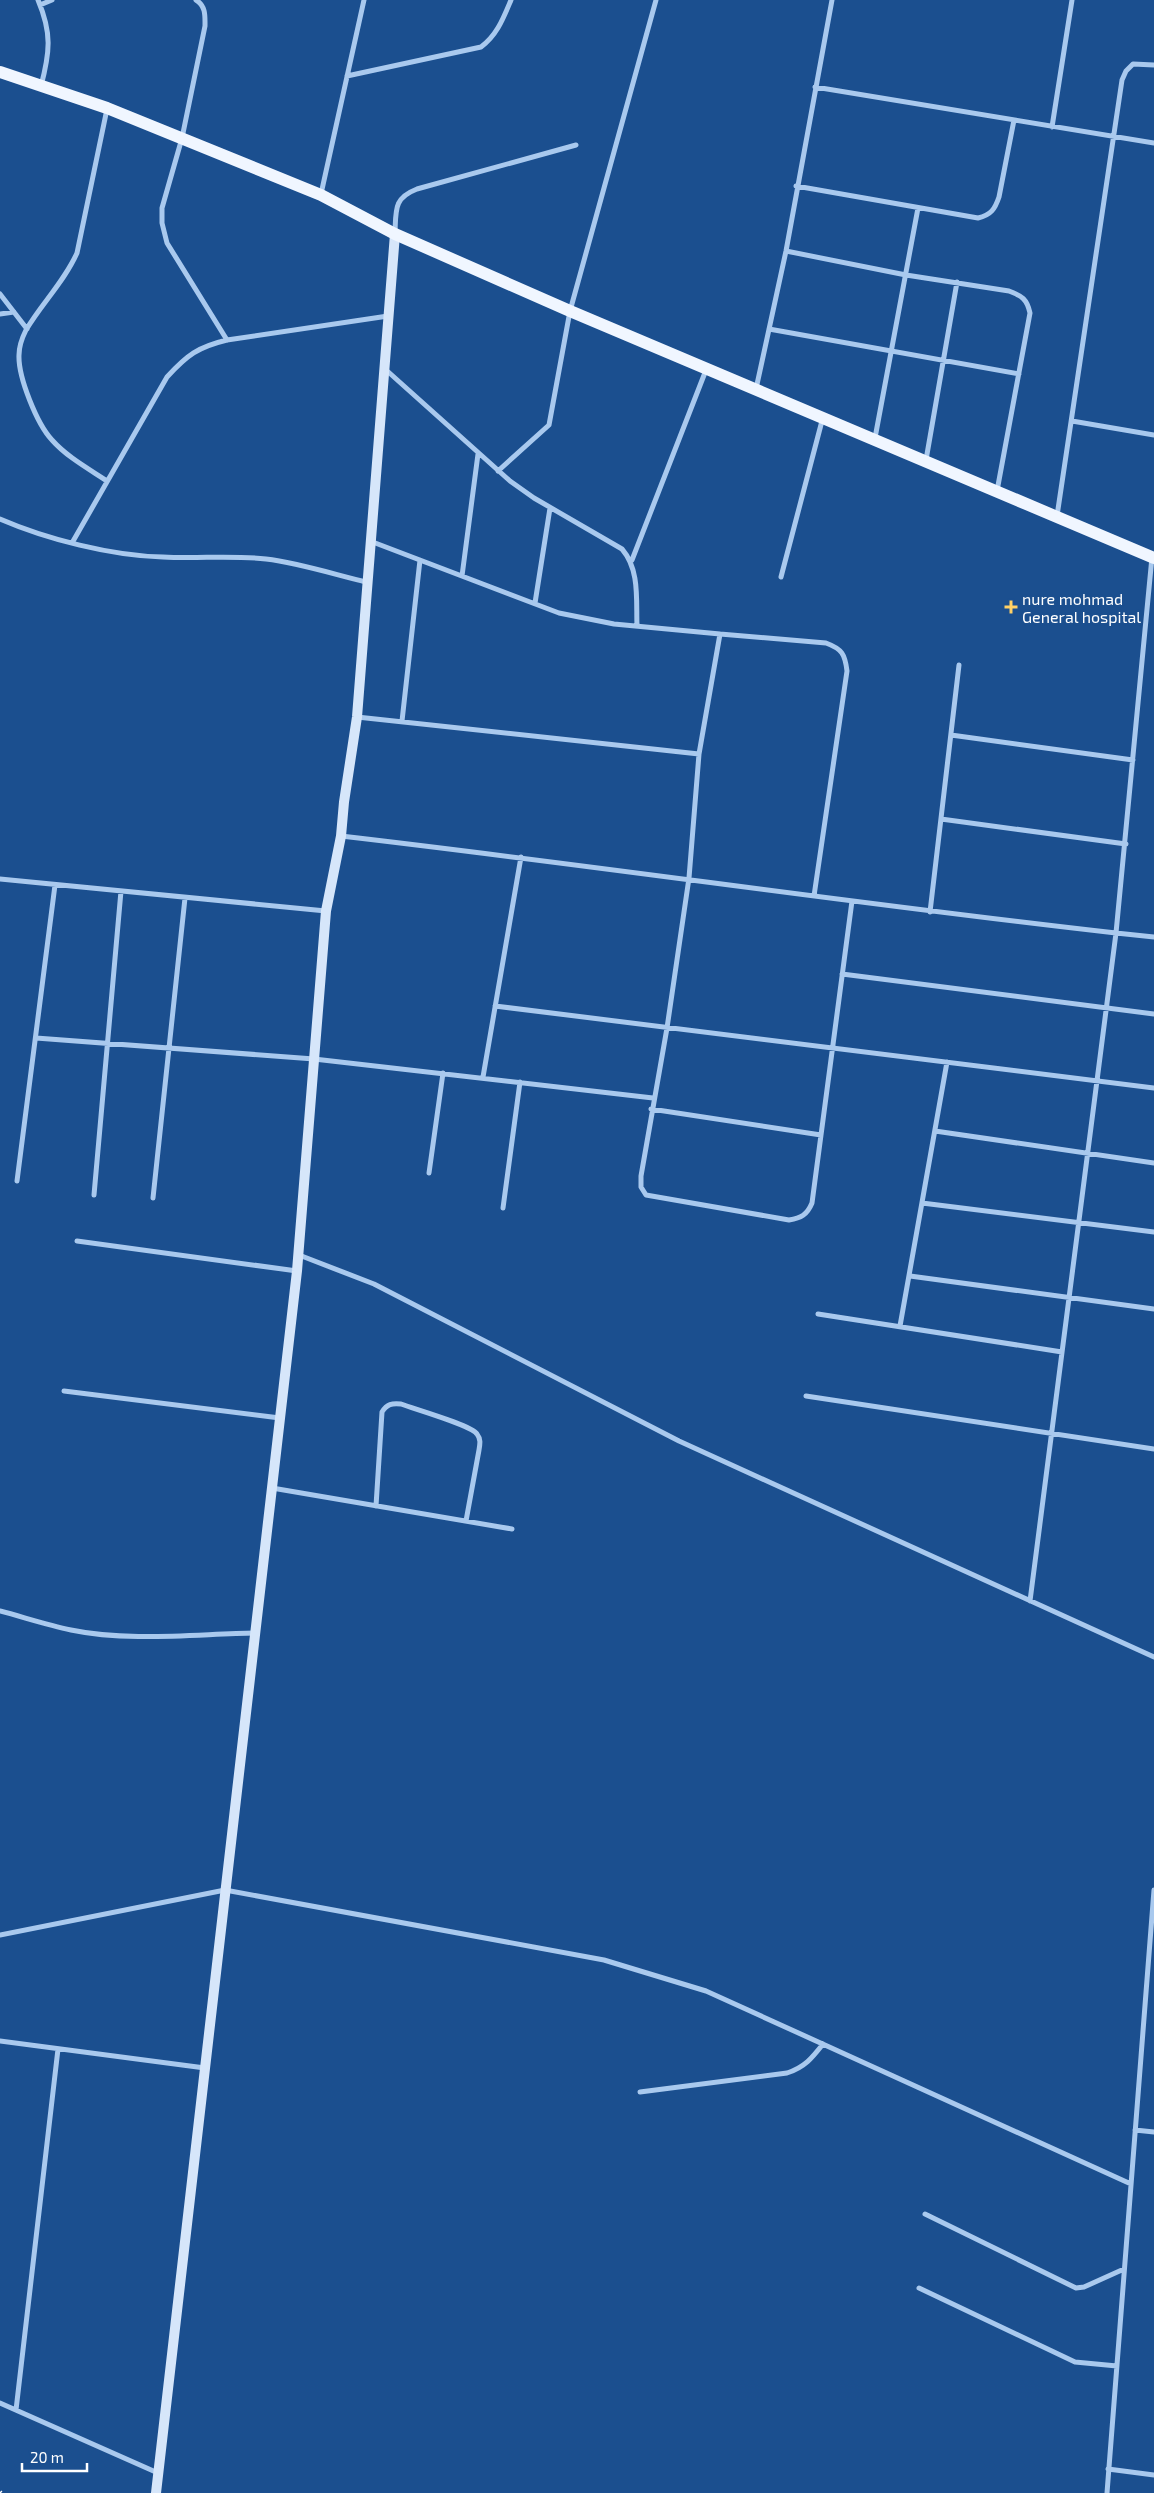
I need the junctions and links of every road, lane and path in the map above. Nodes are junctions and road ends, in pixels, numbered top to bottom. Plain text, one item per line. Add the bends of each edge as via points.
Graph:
1 (52, 0) edge
2 (364, 0) edge
3 (511, 0) edge
4 (656, 0) edge
5 (832, 0) edge
6 (1072, 0) edge
7 (201, 1) edge
8 (39, 2) edge
9 (1154, 65) edge
10 (0, 72) edge
11 (347, 76) junction
12 (41, 86) junction
13 (815, 87) junction
14 (107, 108) junction
15 (1014, 120) junction
16 (1052, 127) junction
17 (1115, 136) junction
18 (182, 138) junction
19 (1154, 143) edge
20 (576, 145) dead end
21 (796, 186) junction
22 (321, 195) junction
23 (918, 208) junction
24 (395, 234) junction
25 (786, 251) junction
26 (906, 275) junction
27 (957, 282) junction
28 (0, 294) edge
29 (570, 311) junction
30 (14, 312) junction
31 (0, 314) edge
32 (388, 316) junction
33 (27, 329) junction
34 (769, 329) junction
35 (227, 340) junction
36 (891, 351) junction
37 (943, 361) junction
38 (384, 368) junction
39 (707, 368) junction
40 (1019, 374) junction
41 (756, 389) junction
42 (823, 417) junction
43 (1072, 421) junction
44 (1154, 435) edge
45 (875, 439) junction
46 (478, 454) junction
47 (926, 461) junction
48 (498, 471) junction
49 (107, 481) junction
50 (997, 491) junction
51 (550, 508) junction
52 (1057, 516) junction
53 (0, 519) edge
54 (369, 541) junction
55 (72, 543) junction
56 (1153, 557) edge
57 (420, 560) junction
58 (632, 560) junction
59 (462, 576) junction
60 (781, 577) dead end
61 (366, 582) junction
62 (535, 603) junction
63 (637, 626) junction
64 (720, 634) junction
65 (959, 665) dead end
66 (357, 717) junction
67 (402, 721) junction
68 (950, 735) junction
69 (699, 754) junction
70 (1133, 760) junction
71 (941, 819) junction
72 (341, 836) junction
73 (1126, 844) junction
74 (520, 857) junction
75 (689, 878) junction
76 (0, 879) edge
77 (55, 885) junction
78 (122, 892) junction
79 (814, 896) junction
80 (185, 898) junction
81 (852, 901) junction
82 (326, 911) junction
83 (930, 912) junction
84 (1116, 933) junction
85 (1154, 937) edge
86 (842, 974) junction
87 (495, 1006) junction
88 (1107, 1008) junction
89 (1154, 1014) edge
90 (667, 1028) junction
91 (36, 1038) junction
92 (108, 1044) junction
93 (169, 1048) junction
94 (833, 1048) junction
95 (314, 1059) junction
96 (947, 1062) junction
97 (443, 1072) junction
98 (483, 1077) junction
99 (1096, 1080) junction
100 (520, 1082) junction
101 (1154, 1088) edge
102 (653, 1098) junction
103 (651, 1110) junction
104 (935, 1131) junction
105 (821, 1135) junction
106 (1087, 1153) junction
107 (1154, 1163) edge
108 (429, 1174) dead end
109 (17, 1181) dead end
110 (94, 1195) dead end
111 (153, 1198) dead end
112 (922, 1203) junction
113 (503, 1208) dead end
114 (1078, 1222) junction
115 (1154, 1232) edge
116 (77, 1241) dead end
117 (298, 1255) junction
118 (297, 1271) junction
119 (910, 1276) junction
120 (1069, 1298) junction
121 (1154, 1309) edge
122 (818, 1314) dead end
123 (900, 1326) junction
124 (1062, 1352) junction
125 (64, 1391) dead end
126 (806, 1396) dead end
127 (280, 1418) junction
128 (1052, 1434) junction
129 (1154, 1449) edge
130 (272, 1488) junction
131 (376, 1506) junction
132 (466, 1521) junction
133 (512, 1529) dead end
134 (1030, 1602) junction
135 (0, 1611) edge
136 (255, 1633) junction
137 (1154, 1657) edge
138 (225, 1890) junction
139 (1154, 1890) edge
140 (0, 1935) edge
141 (1152, 1953) edge
142 (0, 2042) edge
143 (823, 2044) junction
144 (58, 2049) junction
145 (205, 2068) junction
146 (640, 2092) dead end
147 (1135, 2130) junction
148 (1154, 2132) edge
149 (1131, 2184) junction
150 (924, 2214) dead end
151 (1124, 2269) junction
152 (919, 2288) dead end
153 (1117, 2366) junction
154 (0, 2403) edge
155 (16, 2410) junction
156 (1108, 2469) junction
157 (158, 2473) junction
158 (1154, 2475) edge
159 (156, 2493) edge
160 (1106, 2493) edge

1 - 8 street
2 - 11 street
3 - 11 street via 492,39 481,47
4 - 29 street
5 - 13 street
6 - 16 street
7 - 18 street via 205,26
8 - 12 street via 49,36 49,54
9 - 17 street via 1133,64 1126,71
10 - 12 main road
11 - 22 street
12 - 14 main road
13 - 15 street
13 - 21 street
14 - 18 main road
14 - 33 street via 77,253
15 - 16 street
15 - 23 street via 996,208 987,216 978,218
16 - 17 street
17 - 19 street
17 - 43 street
18 - 22 main road
18 - 35 street via 162,208 162,223 167,243
20 - 24 street via 403,194 396,207
21 - 23 street
21 - 25 street
22 - 24 main road
23 - 26 street
24 - 29 main road
24 - 32 street
25 - 26 street
25 - 34 street
26 - 27 street
26 - 36 street
27 - 37 street
27 - 40 street via 1010,291 1028,302 1030,313
28 - 30 street
29 - 39 main road
29 - 48 street via 549,425
30 - 31 street
30 - 33 street
32 - 35 street
32 - 38 street
33 - 49 street via 21,342 20,373 42,428 60,449
34 - 36 street
34 - 41 street
35 - 49 street via 204,346 183,359 168,377
36 - 37 street
36 - 45 street
37 - 40 street
37 - 47 street
38 - 46 street
38 - 54 street
39 - 41 main road
39 - 58 street
40 - 50 street
41 - 42 main road
42 - 45 main road
42 - 60 street
43 - 44 street
43 - 52 street
45 - 47 main road
46 - 48 street
46 - 59 street
47 - 50 main road
48 - 51 street
49 - 55 street
50 - 52 main road
51 - 58 street via 622,549
51 - 62 street
52 - 56 main road
53 - 55 street
54 - 57 street
54 - 61 street
55 - 61 street via 161,558 264,559
56 - 70 street
57 - 59 street
57 - 67 street
58 - 63 street
59 - 62 street
61 - 66 street
62 - 63 street via 584,620
63 - 64 street
64 - 69 street
64 - 79 street via 826,643 840,649 845,658 846,671
65 - 68 street
66 - 67 street
66 - 72 street
67 - 69 street
68 - 70 street
68 - 71 street
69 - 75 street
70 - 73 street
71 - 73 street
71 - 83 street
72 - 74 street
72 - 82 street
73 - 84 street
74 - 75 street
74 - 87 street
75 - 79 street
75 - 90 street
76 - 77 street
77 - 78 street
77 - 91 street
78 - 80 street
78 - 92 street
79 - 81 street
80 - 82 street
80 - 93 street
81 - 83 street
81 - 86 street
82 - 95 street
83 - 84 street
84 - 85 street
84 - 88 street
86 - 88 street
86 - 94 street
87 - 90 street
87 - 98 street
88 - 89 street
88 - 99 street
90 - 94 street
90 - 102 street
91 - 92 street
91 - 109 street
92 - 93 street
92 - 110 street
93 - 95 street
93 - 111 street
94 - 96 street
94 - 105 street
95 - 97 street
95 - 117 street
96 - 99 street
96 - 104 street
97 - 98 street
97 - 108 street
98 - 100 street
99 - 101 street
99 - 106 street
100 - 102 street
100 - 113 street
102 - 103 street
103 - 105 street
103 - 105 street via 641,1176 641,1187 646,1195 789,1220 800,1218 812,1203
104 - 106 street
104 - 112 street
106 - 107 street
106 - 114 street
112 - 114 street
112 - 119 street
114 - 115 street
114 - 120 street
116 - 118 street
117 - 118 street
117 - 134 street via 374,1284 679,1441
118 - 127 street
119 - 120 street
119 - 123 street
120 - 121 street
120 - 124 street
122 - 123 street
123 - 124 street
124 - 128 street
125 - 127 street
126 - 128 street
127 - 130 street
128 - 129 street
128 - 134 street
130 - 131 street
130 - 136 street
131 - 132 street
131 - 132 street via 382,1412 393,1403 401,1404 477,1433 479,1450
132 - 133 street
134 - 137 street
135 - 136 street via 72,1630 101,1633
136 - 138 street
138 - 140 street
138 - 143 street via 604,1960 706,1991
138 - 145 street
139 - 141 street
141 - 147 street
142 - 144 street
143 - 146 street via 809,2062 787,2073
143 - 149 street
144 - 145 street
144 - 155 street
145 - 157 street
147 - 148 street
147 - 149 street
149 - 151 street
150 - 151 street via 1076,2288
151 - 153 street
152 - 153 street via 1075,2362
153 - 156 street
154 - 155 street
155 - 157 street
156 - 158 street
156 - 160 street
157 - 159 street

